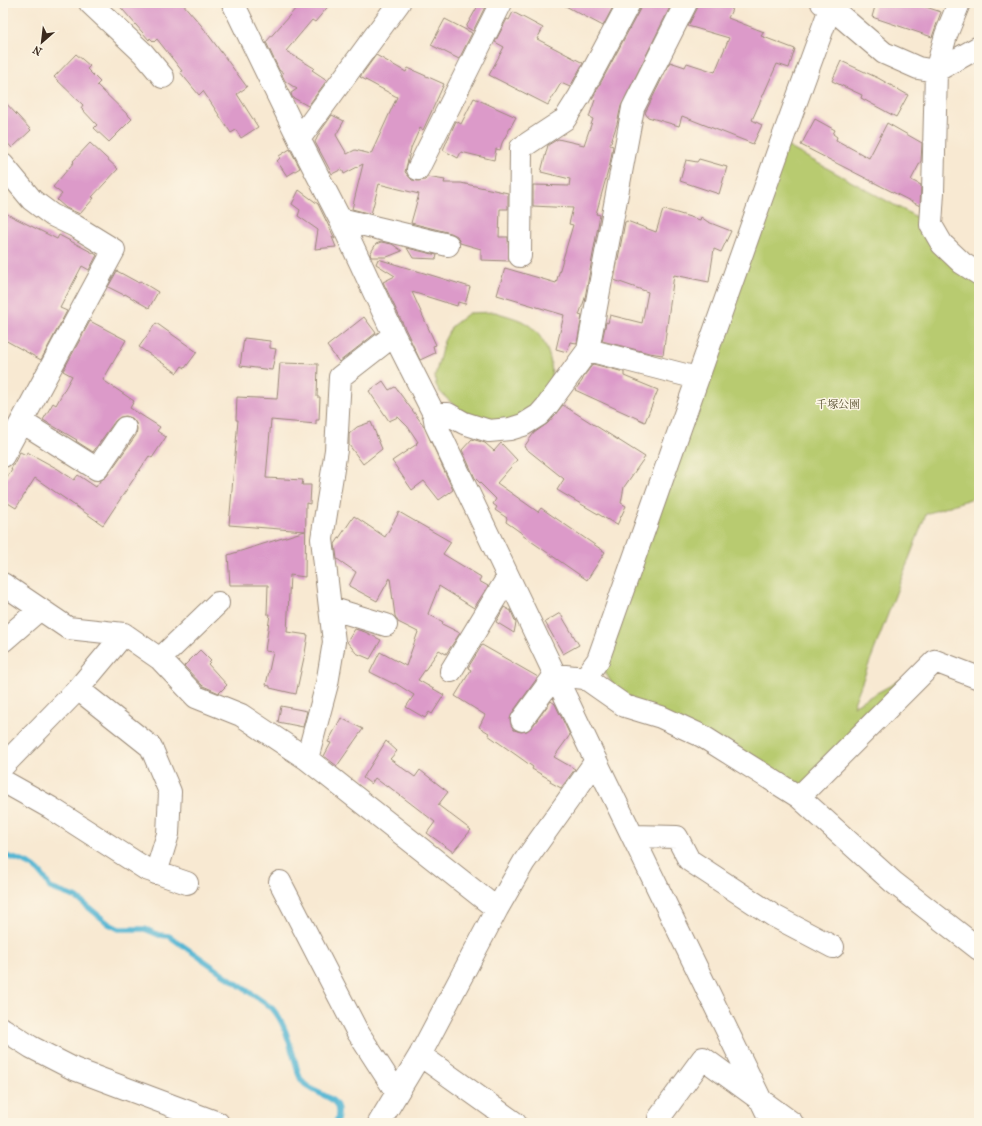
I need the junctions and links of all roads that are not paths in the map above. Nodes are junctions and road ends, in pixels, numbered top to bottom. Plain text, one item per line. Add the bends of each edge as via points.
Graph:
1 (90, 3) edge
2 (399, 3) edge
3 (501, 3) edge
4 (629, 3) edge
5 (686, 3) edge
6 (959, 3) edge
7 (828, 4) edge
8 (240, 7) edge
9 (979, 47) edge
10 (936, 70) junction
11 (164, 76) dead end
12 (299, 139) junction
13 (3, 165) edge
14 (418, 169) dead end
15 (340, 219) junction
16 (448, 245) dead end
17 (520, 256) dead end
18 (979, 274) edge
19 (394, 335) junction
20 (588, 350) junction
21 (698, 378) junction
22 (434, 414) junction
23 (22, 422) junction
24 (125, 428) dead end
25 (3, 456) edge
26 (508, 577) junction
27 (3, 584) edge
28 (218, 603) dead end
29 (330, 608) junction
30 (40, 609) junction
31 (386, 624) dead end
32 (124, 634) junction
33 (3, 641) edge
34 (160, 659) junction
35 (451, 670) dead end
36 (555, 675) junction
37 (585, 678) junction
38 (979, 678) edge
39 (78, 689) junction
40 (522, 720) dead end
41 (307, 759) junction
42 (596, 761) junction
43 (3, 766) edge
44 (3, 780) edge
45 (799, 798) junction
46 (633, 836) junction
47 (156, 873) junction
48 (280, 882) dead end
49 (187, 883) dead end
50 (497, 908) junction
51 (834, 947) dead end
52 (979, 949) edge
53 (3, 1029) edge
54 (420, 1055) junction
55 (397, 1093) junction
56 (761, 1099) junction
57 (659, 1118) dead end
58 (218, 1123) edge
59 (379, 1123) edge
60 (515, 1123) edge
61 (772, 1123) edge
62 (792, 1123) edge

1 - 11 street via 144,53
2 - 12 street
3 - 14 street
4 - 17 street via 565,119 521,148
5 - 20 street via 633,108
6 - 10 street
7 - 10 street via 884,53 918,68
7 - 21 street
8 - 12 street
9 - 10 street
10 - 18 street via 931,225 942,244 962,263
12 - 15 street
13 - 23 street via 32,200 52,215 114,250
15 - 16 street
15 - 19 street
19 - 22 street
19 - 29 street via 340,377 336,450 322,539
20 - 21 street
20 - 22 street via 547,406 539,415 523,425 489,431 464,423 448,414
21 - 37 street via 598,660
22 - 26 street via 436,425
23 - 24 street via 97,469
23 - 25 street
26 - 35 street
26 - 36 street
27 - 30 street
28 - 34 street
29 - 31 street
29 - 41 street via 334,642 327,684
30 - 32 street via 68,628
30 - 33 street
32 - 34 street
32 - 39 street
34 - 41 street via 196,697 242,715
36 - 37 street
36 - 40 street
36 - 42 street
37 - 45 street via 625,706 661,716 702,736
38 - 45 street via 935,661
39 - 43 street
39 - 47 street via 151,747 168,786 168,834
41 - 50 street
42 - 46 street
42 - 50 street via 524,862
44 - 47 street
45 - 52 street via 893,882
46 - 51 street via 677,837 689,860 774,916
46 - 56 street
47 - 49 street
48 - 55 street via 357,1031
50 - 54 street
53 - 58 street via 74,1069
54 - 55 street
54 - 60 street
55 - 59 street
56 - 57 street via 703,1058
56 - 61 street
56 - 62 street

